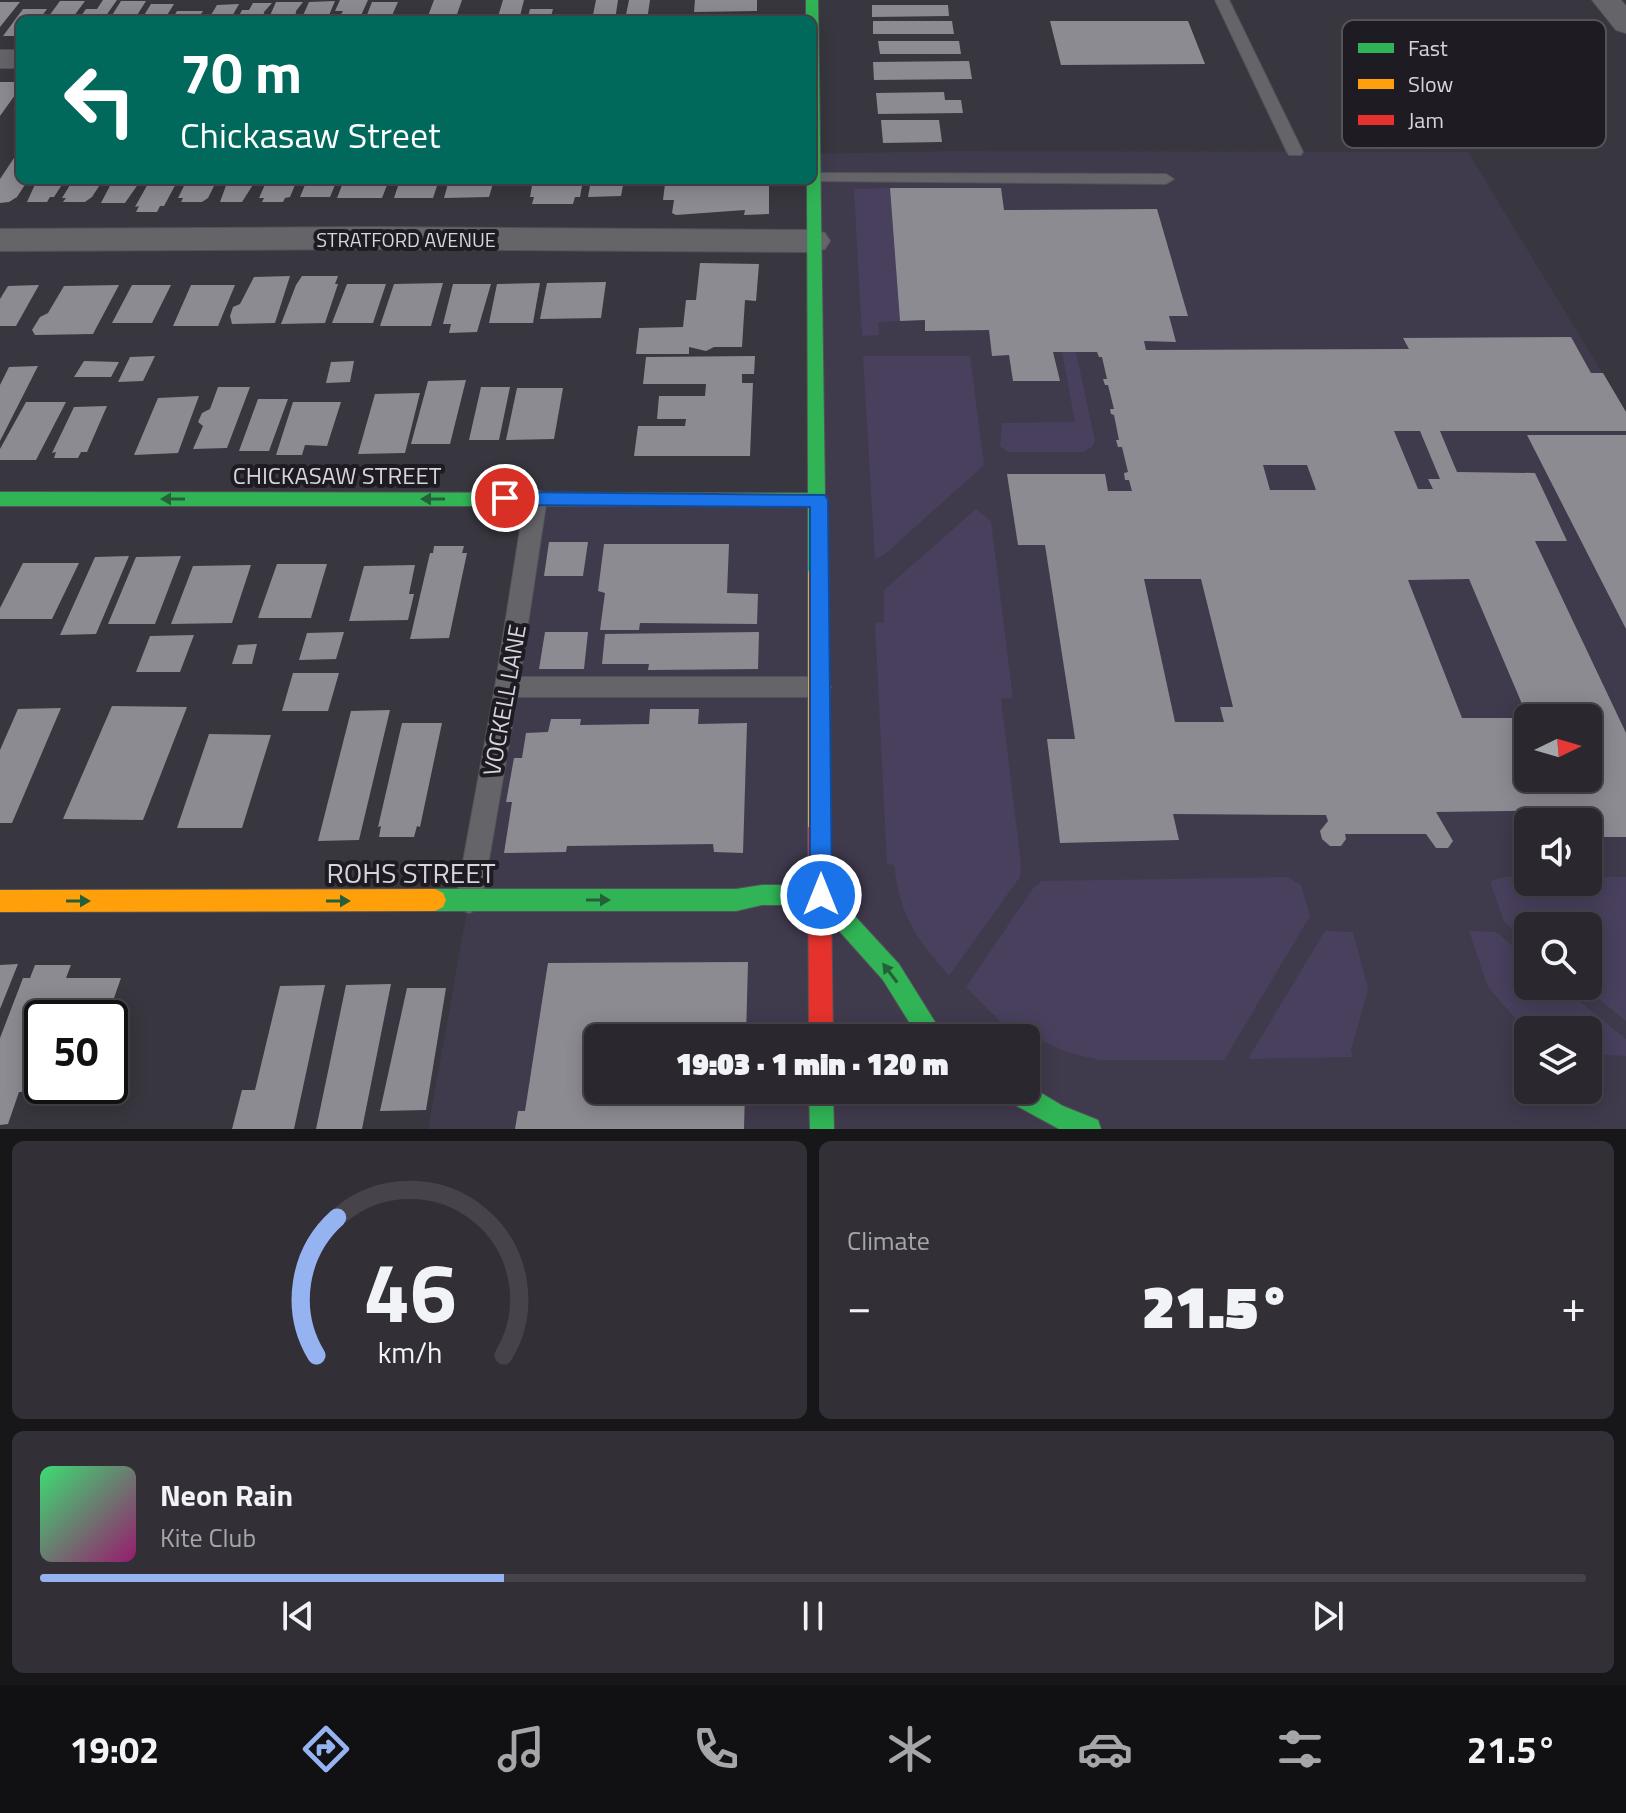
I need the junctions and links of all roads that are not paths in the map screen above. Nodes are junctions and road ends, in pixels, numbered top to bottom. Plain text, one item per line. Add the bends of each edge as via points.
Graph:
1 (1222, 0) edge
2 (1606, 0) edge
3 (1626, 24) edge
4 (1295, 152) dead end
5 (816, 178) edge
6 (1166, 179) dead end
7 (814, 184) edge
8 (0, 240) edge
9 (813, 241) junction
10 (536, 498) junction
11 (0, 499) edge
12 (819, 500) junction
13 (507, 687) junction
14 (819, 687) junction
15 (821, 895) junction
16 (469, 900) junction
17 (0, 901) edge
18 (821, 1024) edge
19 (924, 1024) edge
20 (821, 1104) edge
21 (1037, 1104) edge
22 (822, 1129) edge
23 (1089, 1129) edge

1 - 4 lane
2 - 3 street
5 - 6 lane
7 - 9 main road
8 - 9 street, STRATFORD AVENUE
9 - 12 main road
10 -> 11 main road, CHICKASAW STREET
10 - 12 main road, CHICKASAW STREET
10 - 13 lane, VOCKELL LANE
12 - 14 main road
13 - 14 lane
13 - 16 lane, VOCKELL LANE
14 - 15 main road
16 -> 15 main road, ROHS STREET
15 - 18 main road
19 -> 15 main road via 891,972
17 -> 16 main road, ROHS STREET
20 - 22 main road
21 - 23 main road

